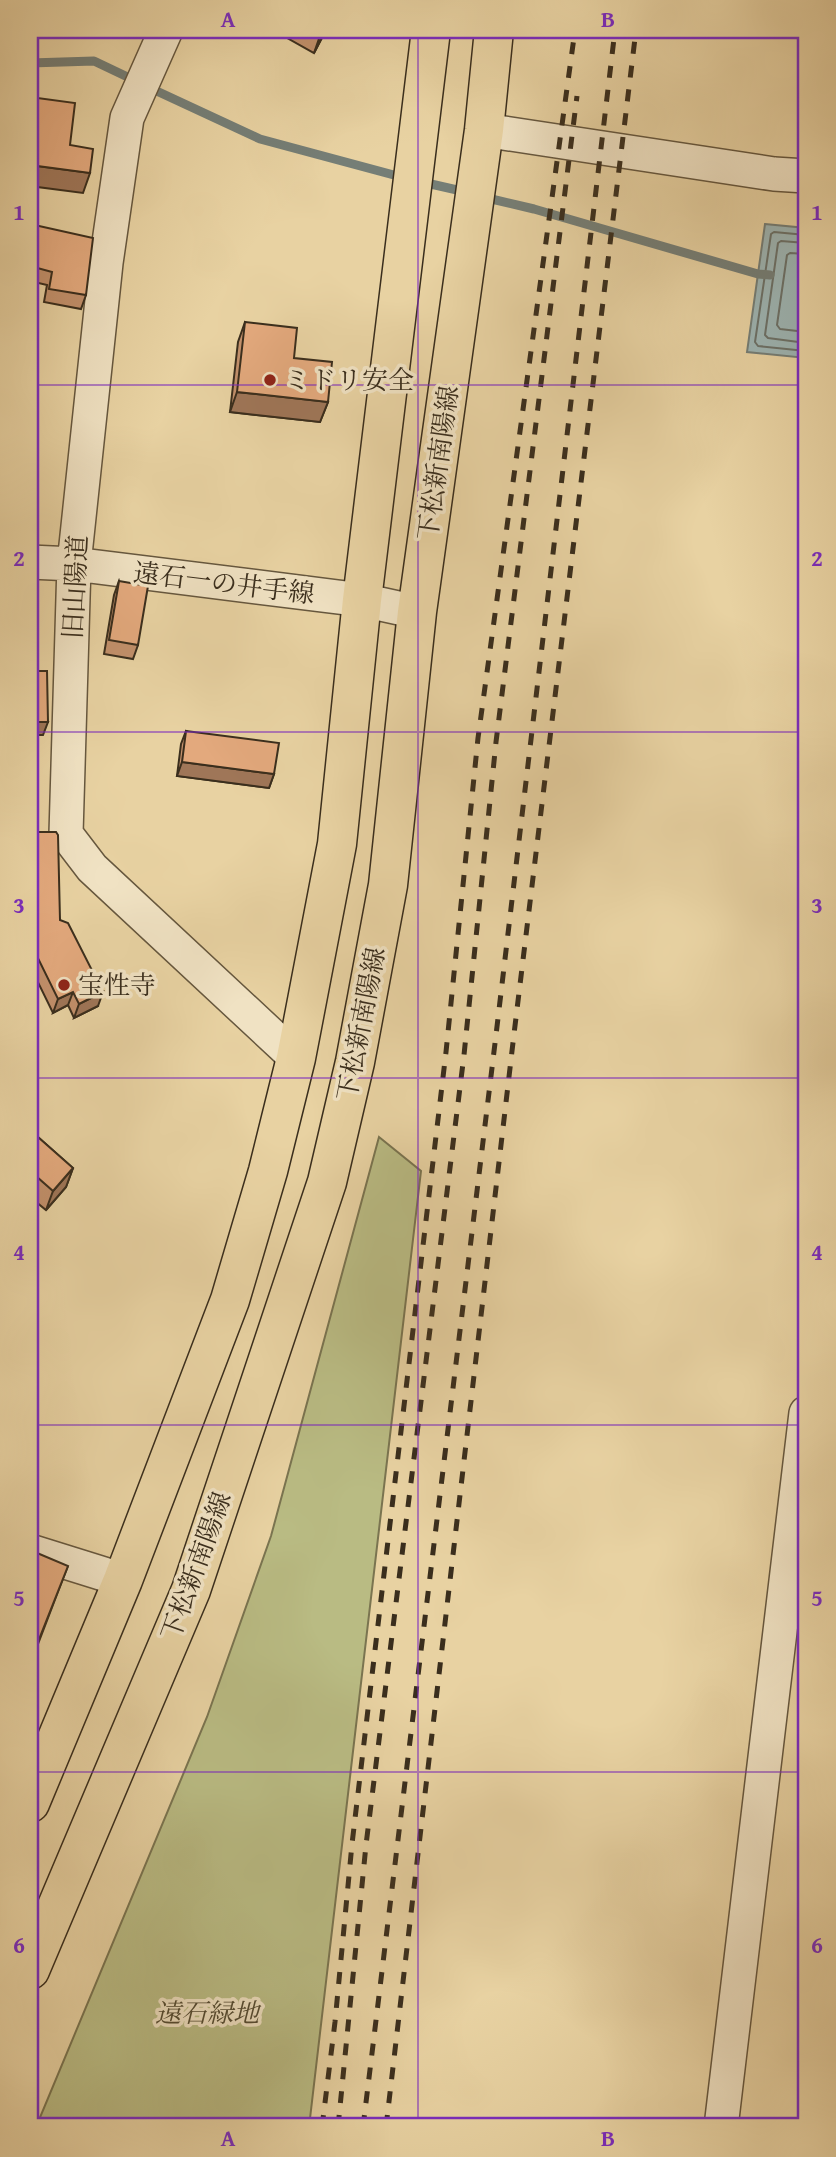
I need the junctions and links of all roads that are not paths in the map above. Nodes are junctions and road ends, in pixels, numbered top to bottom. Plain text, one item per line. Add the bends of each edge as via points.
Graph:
1 (166, 30) edge
2 (431, 30) edge
3 (494, 30) edge
4 (484, 130) junction
5 (806, 176) edge
6 (30, 562) edge
7 (74, 564) junction
8 (362, 600) junction
9 (417, 612) junction
10 (296, 1058) junction
11 (806, 1413) edge
12 (30, 1551) edge
13 (123, 1580) junction
14 (30, 1803) edge
15 (30, 1970) edge
16 (720, 2127) edge

1 - 7 street, 旧山陽道 via 127,118 106,263
2 - 8 main road
3 - 4 main road, 下松新南陽線
4 - 5 street
4 - 9 main road, 下松新南陽線
6 - 7 street, 遠石一の井手線
7 - 8 street, 遠石一の井手線
7 - 10 street, 旧山陽道 via 66,834 92,868
8 - 9 street, 遠石一の井手線
8 - 10 main road via 337,844
9 - 15 main road, 下松新南陽線 via 388,885 327,1182 191,1590
10 - 13 main road via 230,1300
11 - 16 street
12 - 13 street
13 - 14 main road

